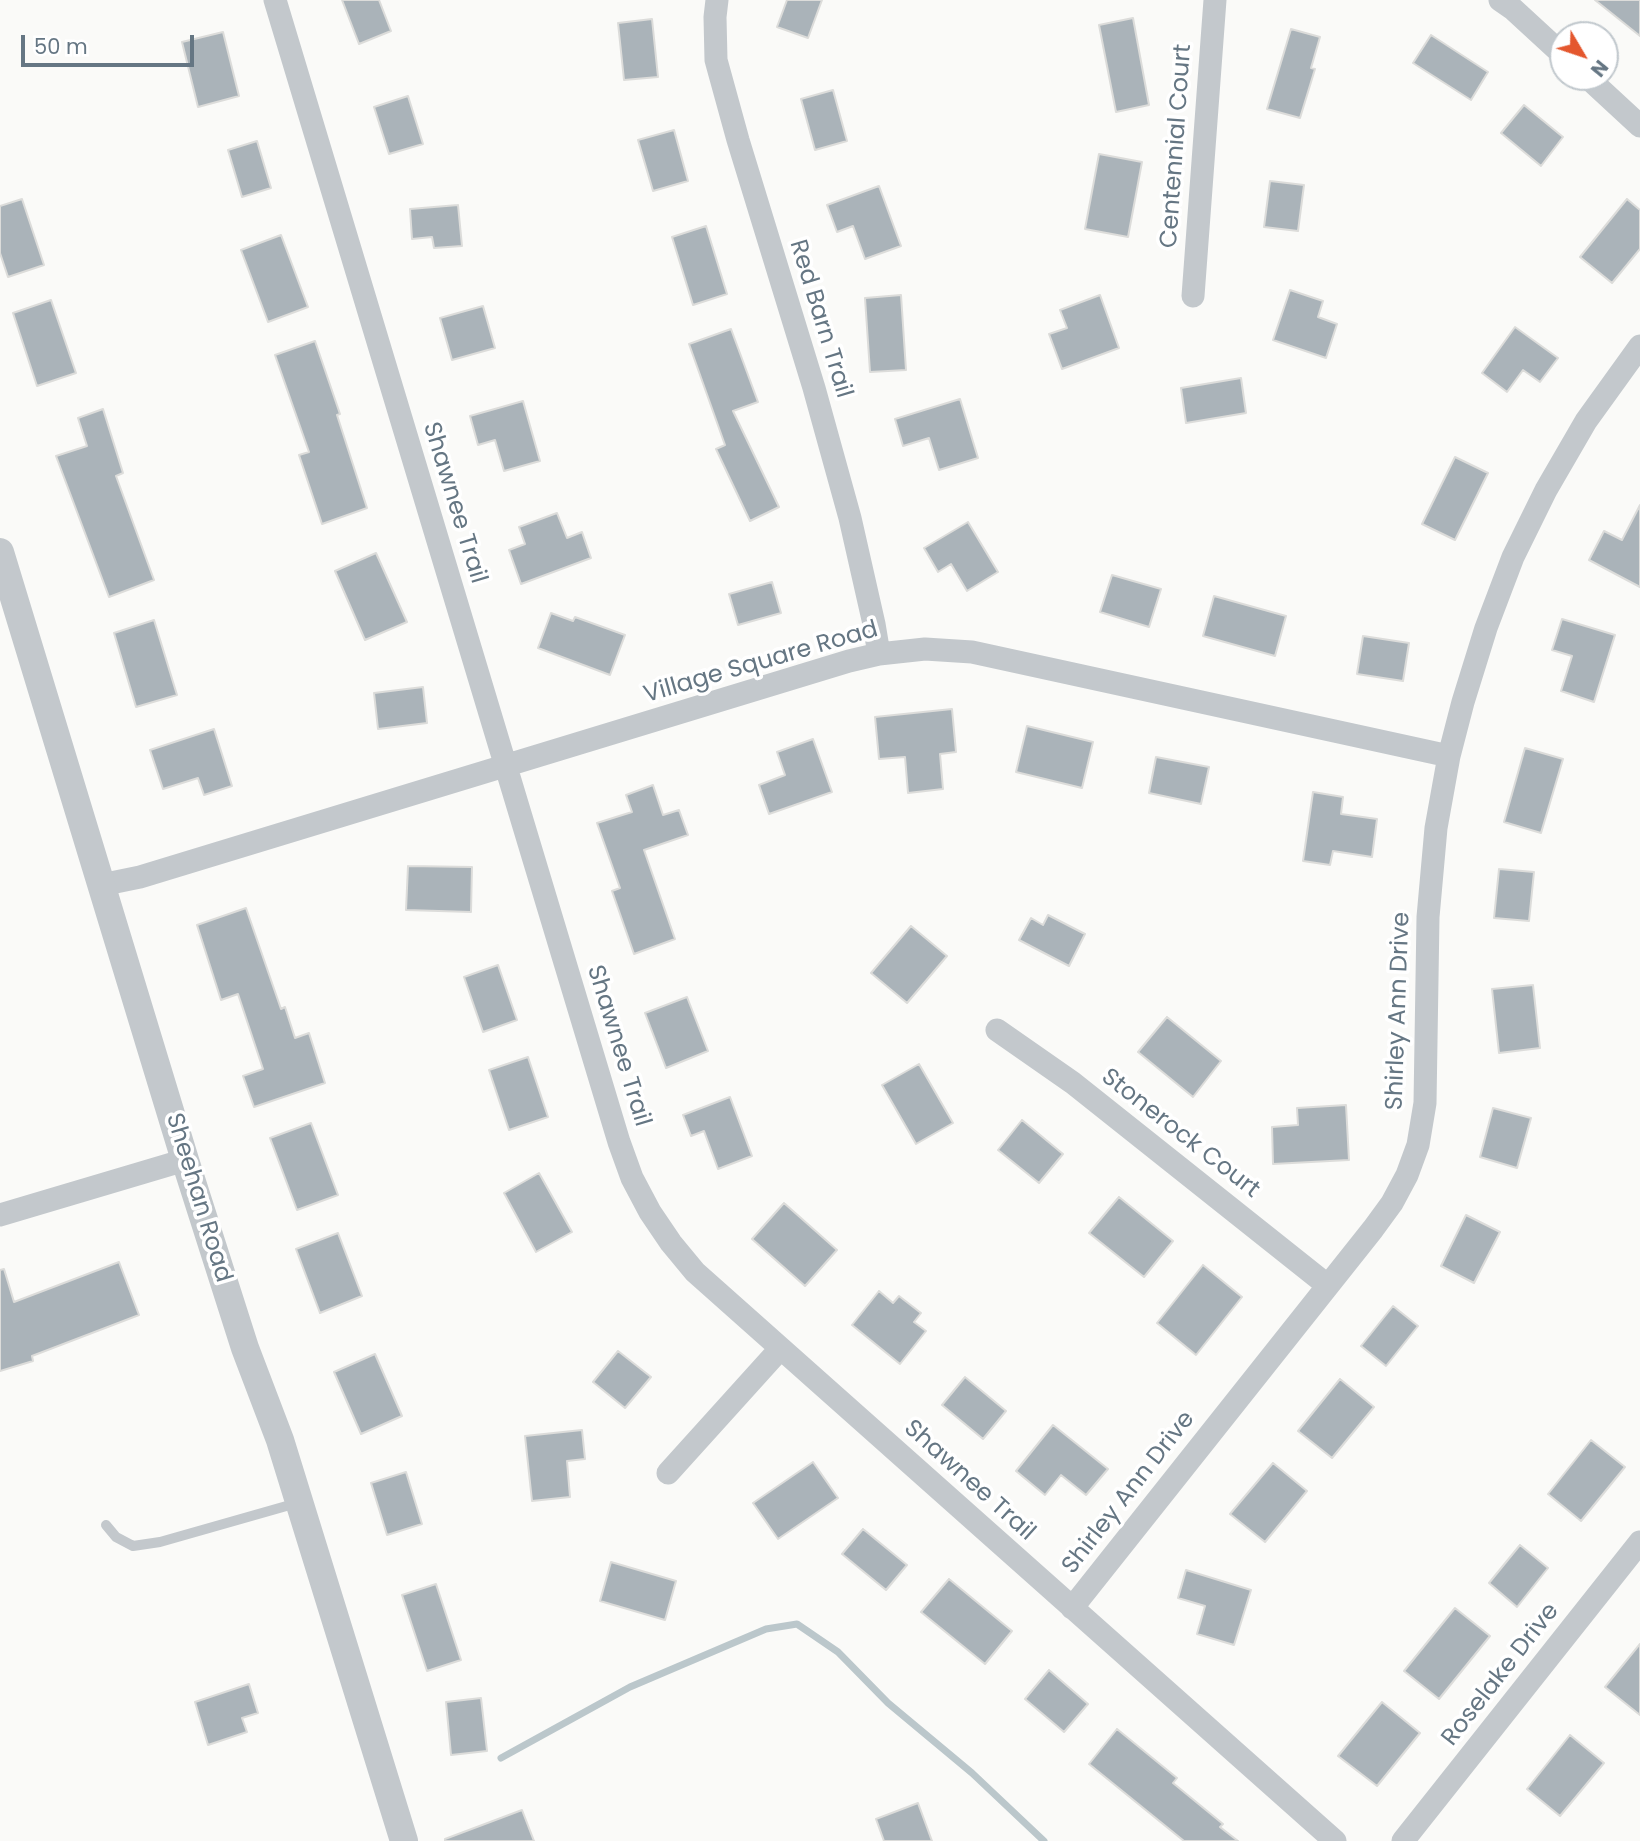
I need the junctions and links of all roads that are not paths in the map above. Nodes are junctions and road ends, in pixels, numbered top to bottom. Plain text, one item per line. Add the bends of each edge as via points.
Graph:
1 (275, 0) edge
2 (717, 0) edge
3 (1215, 0) edge
4 (1500, 0) edge
5 (1549, 42) edge
6 (1602, 91) edge
7 (1640, 126) edge
8 (1193, 296) dead end
9 (1640, 346) edge
10 (0, 552) edge
11 (879, 654) junction
12 (1448, 756) junction
13 (508, 765) junction
14 (101, 885) junction
15 (997, 1030) dead end
16 (185, 1160) junction
17 (0, 1215) edge
18 (1327, 1285) junction
19 (780, 1349) junction
20 (668, 1473) dead end
21 (299, 1502) junction
22 (106, 1525) dead end
23 (1640, 1542) edge
24 (1072, 1608) junction
25 (404, 1841) edge
26 (1335, 1841) edge
27 (1403, 1841) edge

1 - 13 street, Shawnee Trail
2 - 11 street, Red Barn Trail via 716,60 850,518
3 - 8 street, Centennial Court
4 - 5 street
6 - 7 street
9 - 12 street, Shirley Ann Drive via 1586,421 1513,557 1486,628
10 - 14 street, Sheehan Road
11 - 12 street, Village Square Road via 925,649 972,652
11 - 13 street, Village Square Road
12 - 18 street, Shirley Ann Drive via 1428,917 1425,1103 1418,1144 1392,1203
13 - 14 street, Village Square Road
13 - 19 street, Shawnee Trail via 632,1178 657,1222 695,1272
14 - 16 street, Sheehan Road
15 - 18 street, Stonerock Court via 1073,1083
16 - 17 street
16 - 21 street, Sheehan Road
18 - 24 street, Shirley Ann Drive
19 - 20 street
19 - 24 street, Shawnee Trail
21 - 22 lane via 133,1546
21 - 25 street, Sheehan Road
23 - 27 street, Roselake Drive
24 - 26 street, Shawnee Trail

